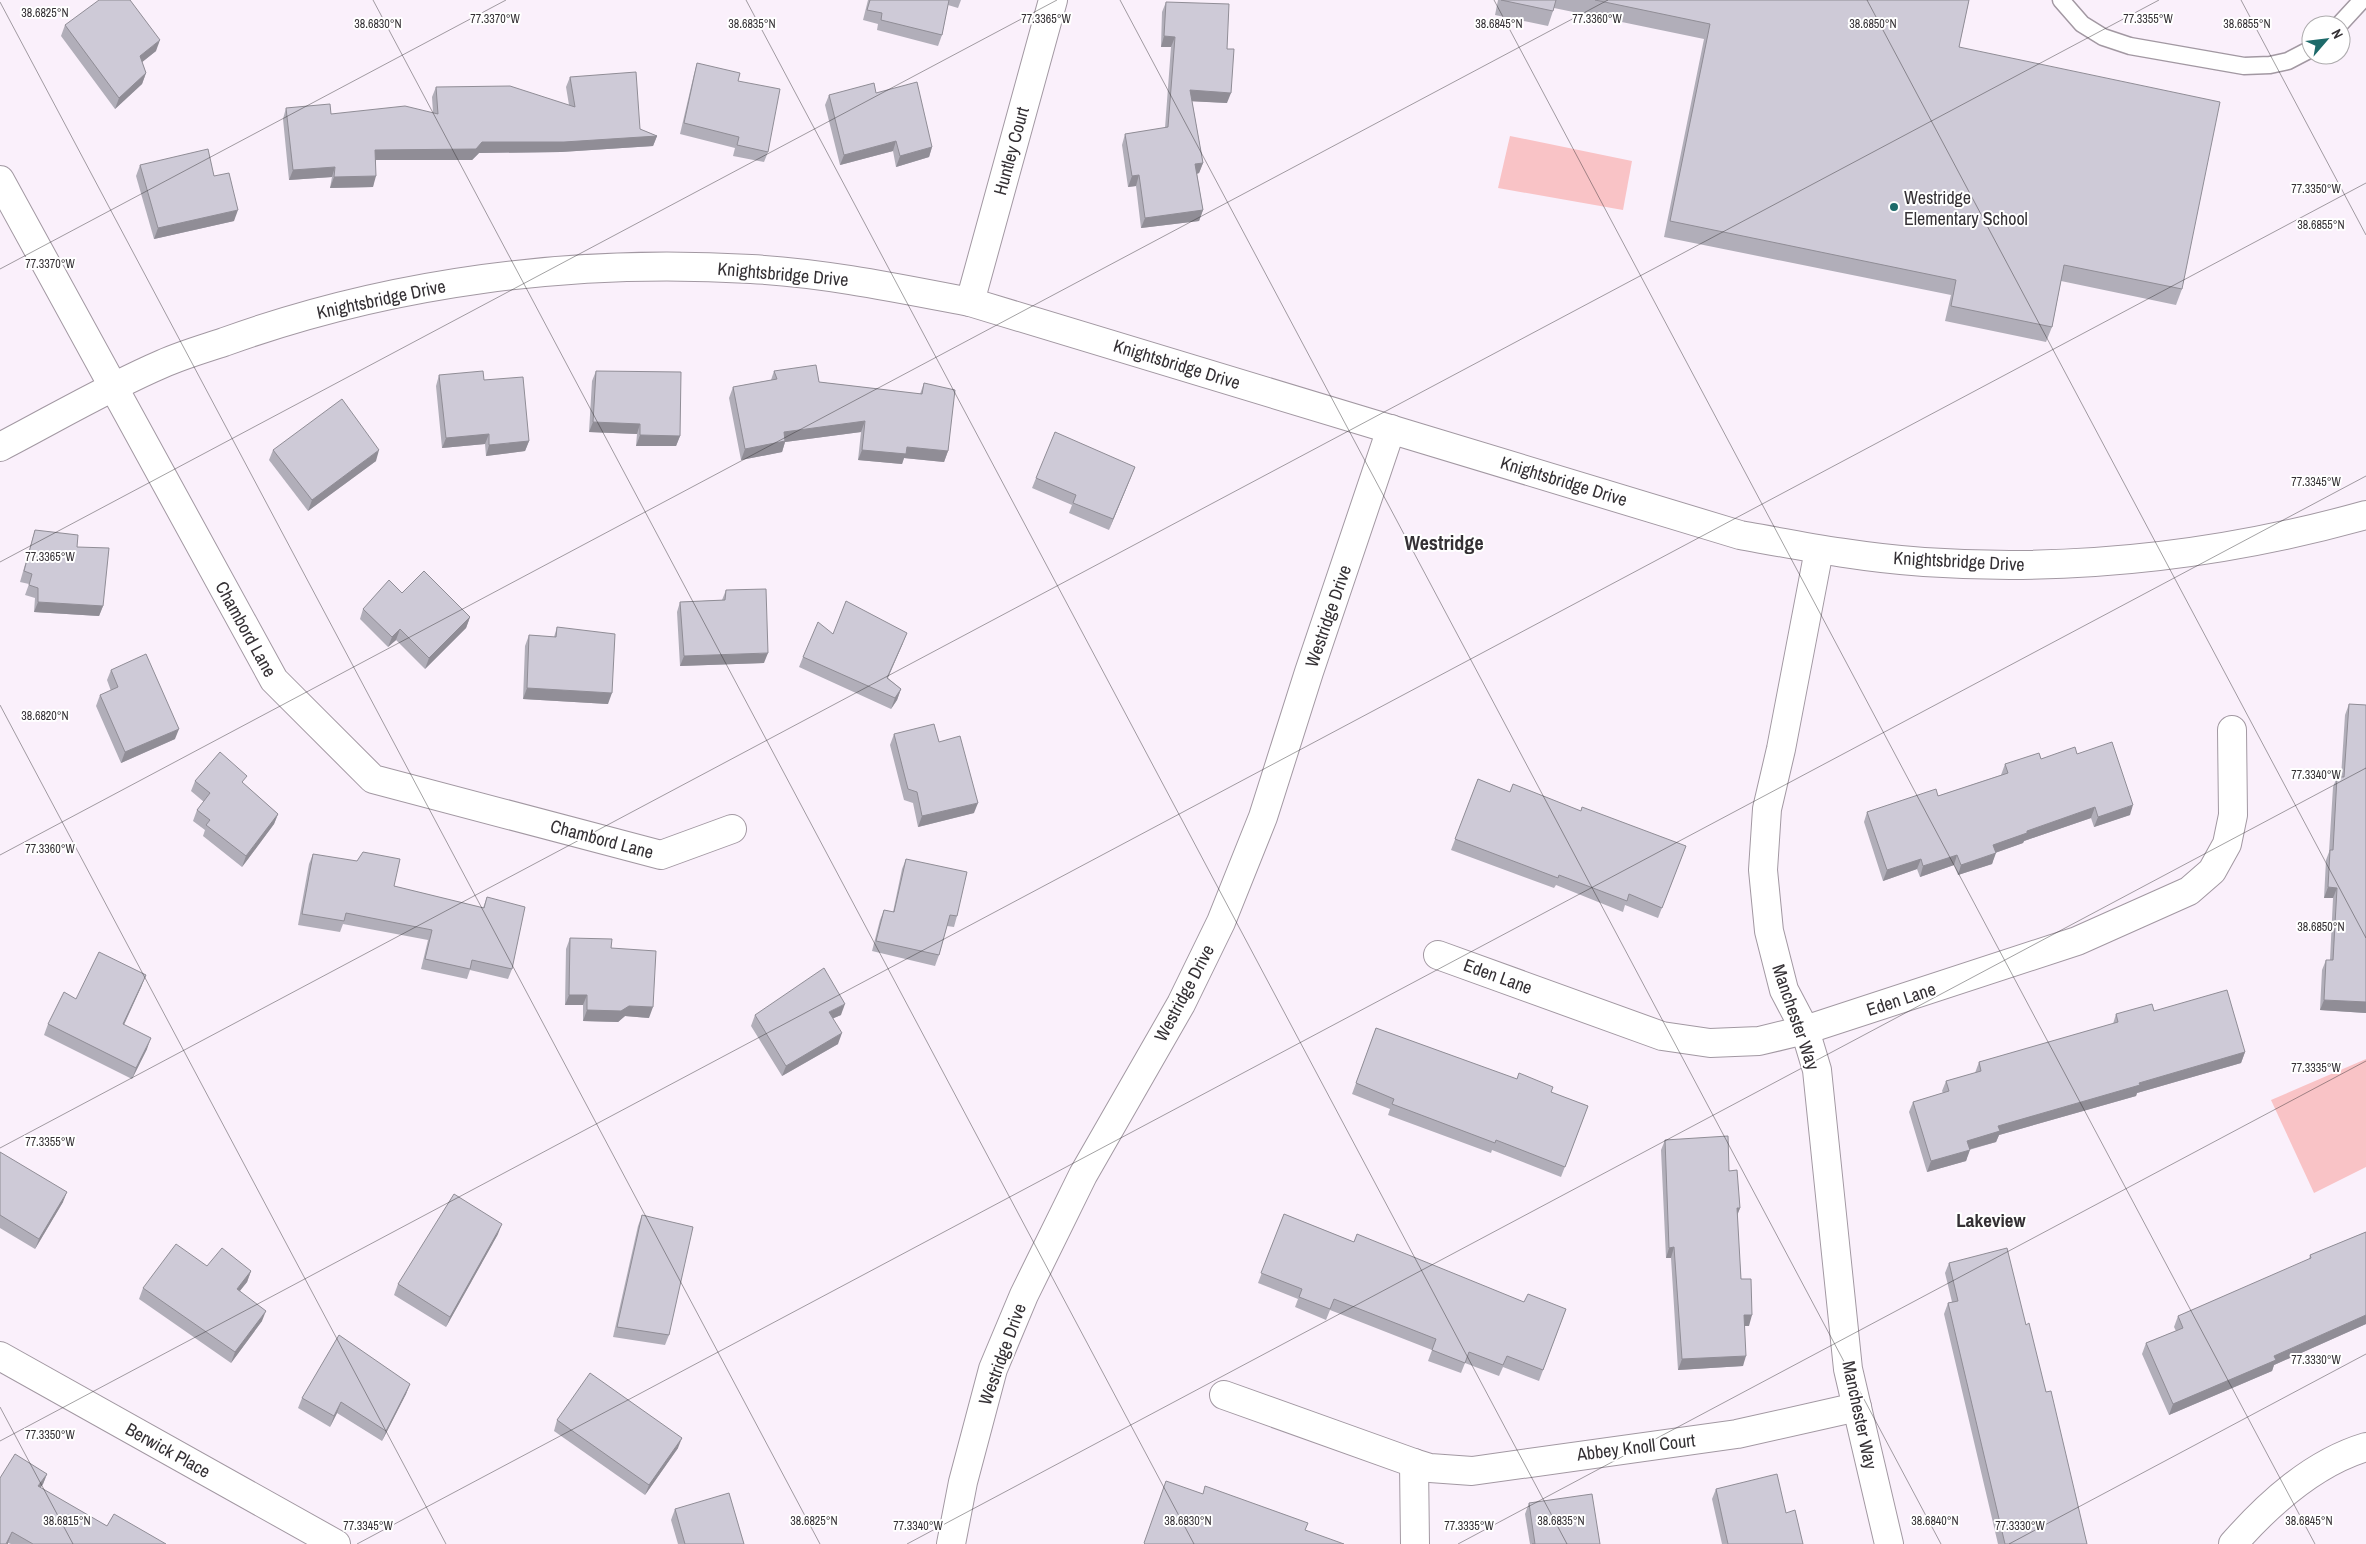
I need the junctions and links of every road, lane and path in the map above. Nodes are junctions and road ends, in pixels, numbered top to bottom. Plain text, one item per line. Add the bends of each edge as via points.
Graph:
1 (1052, 0) edge
2 (2061, 0) edge
3 (2362, 0) edge
4 (2348, 15) edge
5 (2301, 54) edge
6 (0, 180) edge
7 (970, 302) junction
8 (113, 388) junction
9 (1391, 429) junction
10 (0, 447) edge
11 (2366, 515) edge
12 (1819, 550) junction
13 (2232, 730) dead end
14 (732, 829) dead end
15 (1438, 954) dead end
16 (1805, 1030) junction
17 (0, 1356) edge
18 (1224, 1395) dead end
19 (1857, 1406) junction
20 (2366, 1447) edge
21 (1414, 1463) junction
22 (336, 1544) edge
23 (951, 1544) edge
24 (1415, 1544) edge
25 (1889, 1544) edge
26 (2233, 1544) edge

1 - 7 street, Huntley Court
2 - 5 lane via 2082,24 2103,37 2130,46 2244,66 2270,65
3 - 4 lane
6 - 8 street, Chambord Lane
7 - 8 street, Knightsbridge Drive via 860,280 750,269 618,267 485,278 375,298 267,326 162,364
7 - 9 street, Knightsbridge Drive
8 - 10 street, Knightsbridge Drive
8 - 14 street, Chambord Lane via 274,680 373,779 661,855
9 - 12 street, Knightsbridge Drive via 1740,535
9 - 23 street, Westridge Drive via 1263,817 1221,922 1181,1004 1082,1175 1024,1295 993,1369 962,1482
11 - 12 street, Knightsbridge Drive via 2307,531 2208,550 2087,562 2026,565 1923,562
12 - 16 street, Manchester Way via 1767,808 1763,870 1769,931 1784,990
13 - 16 street, Eden Lane via 2233,814 2227,844 2212,871 2189,891 2077,941
15 - 16 street, Eden Lane via 1662,1036 1710,1043 1759,1041
16 - 19 street, Manchester Way via 1817,1070 1848,1369
17 - 22 street, Berwick Place
18 - 21 street, Abbey Knoll Court
19 - 21 street, Abbey Knoll Court via 1737,1434 1472,1471 1430,1468
19 - 25 street, Manchester Way
20 - 26 street via 2308,1475 2258,1515
21 - 24 street

